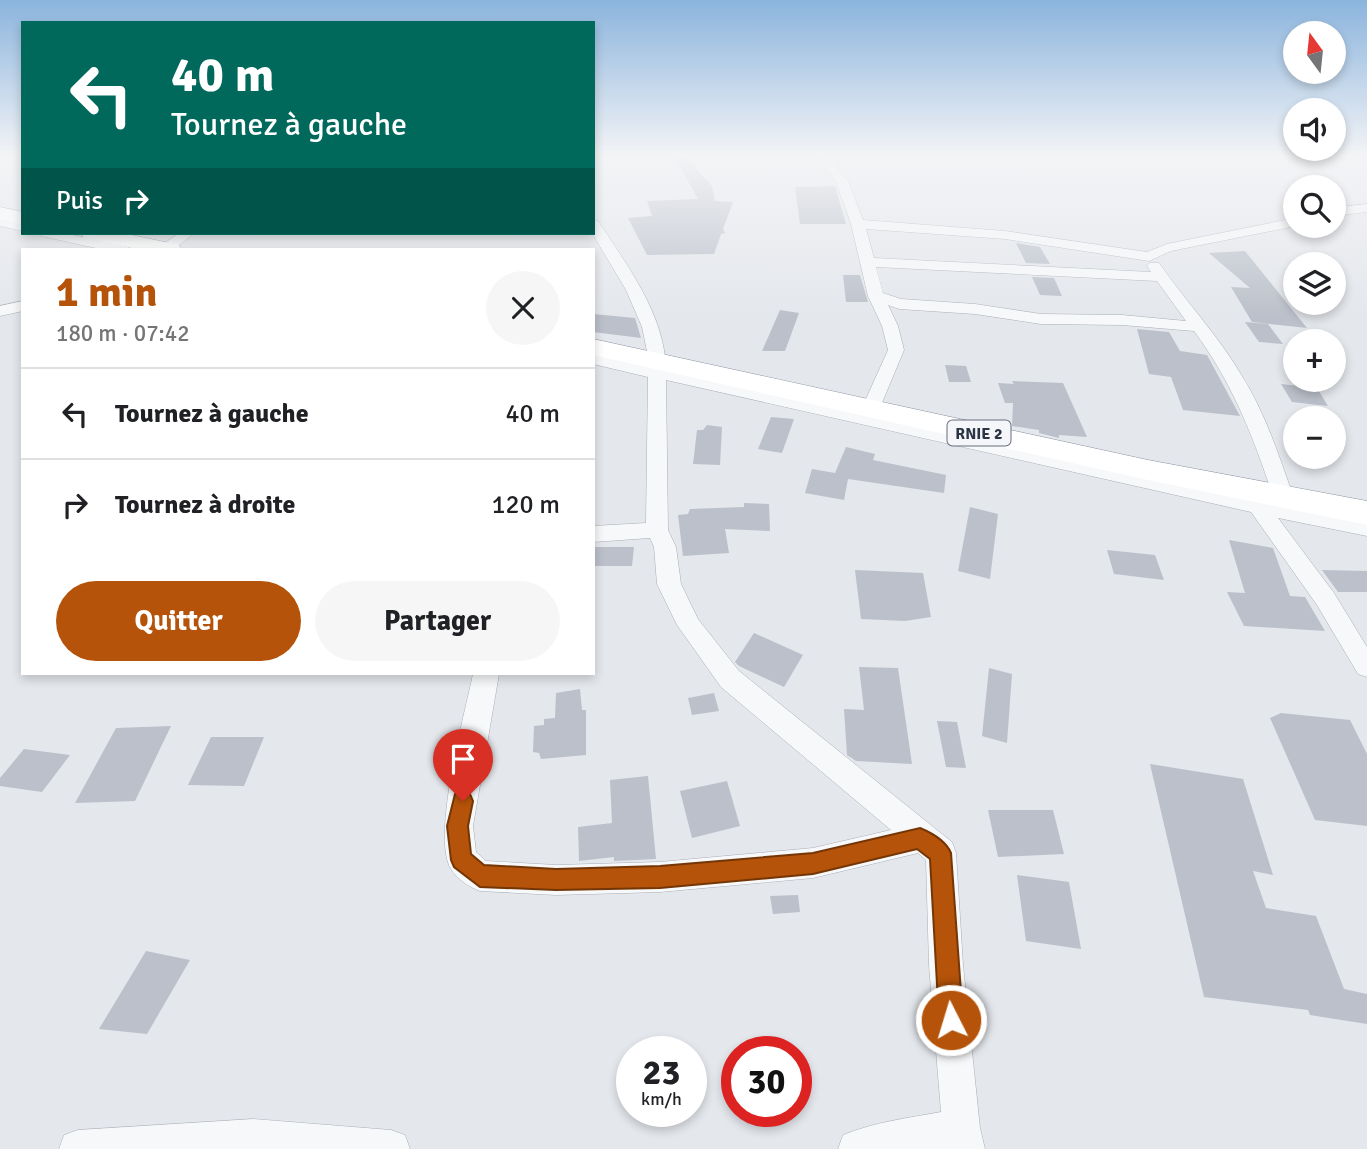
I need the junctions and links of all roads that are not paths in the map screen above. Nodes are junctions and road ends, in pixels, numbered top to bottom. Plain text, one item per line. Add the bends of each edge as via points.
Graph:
1 (853, 210) edge
2 (0, 213) edge
3 (21, 218) edge
4 (0, 222) edge
5 (858, 224) junction
6 (1283, 224) edge
7 (595, 226) edge
8 (21, 227) edge
9 (55, 235) edge
10 (101, 235) edge
11 (185, 235) edge
12 (114, 248) edge
13 (159, 248) edge
14 (170, 248) edge
15 (1149, 257) junction
16 (866, 262) junction
17 (1161, 277) junction
18 (876, 296) junction
19 (21, 306) edge
20 (0, 311) edge
21 (1200, 327) junction
22 (595, 348) edge
23 (595, 359) edge
24 (657, 367) junction
25 (870, 410) junction
26 (1262, 498) junction
27 (1367, 513) edge
28 (1367, 528) edge
29 (657, 530) junction
30 (595, 534) edge
31 (1367, 667) edge
32 (486, 675) edge
33 (920, 838) junction
34 (963, 1139) edge
35 (344, 1146) edge
36 (78, 1149) edge
37 (391, 1149) edge
38 (857, 1149) edge

1 - 5 street
2 - 3 highway
4 - 8 street
5 - 15 street via 1005,235
5 - 16 street
6 - 15 street via 1167,248
7 - 24 street via 643,306
9 - 12 street
10 - 13 highway
11 - 14 street
15 - 17 street
16 - 17 street
16 - 18 street
17 - 21 street
18 - 21 street via 899,304 1041,319
18 - 25 street via 896,350
19 - 20 street
21 - 26 street via 1224,359 1267,449
22 - 24 highway, RNIE 2 / RNIE 2
23 - 24 street
24 - 25 highway, RNIE 2 / RNIE 2
24 - 26 street
24 - 29 street
25 - 26 highway, RNIE 2 / RNIE 2
26 - 27 highway, RNIE 2 / RNIE 2
26 - 28 street
26 - 31 street
29 - 30 street
29 - 33 street via 669,584 689,625 730,679
32 - 33 street via 458,826 461,860 480,876 556,880 660,877 813,863
33 - 34 street via 941,853 946,965
34 - 38 street via 892,1139
35 - 36 street via 253,1138
35 - 37 street

